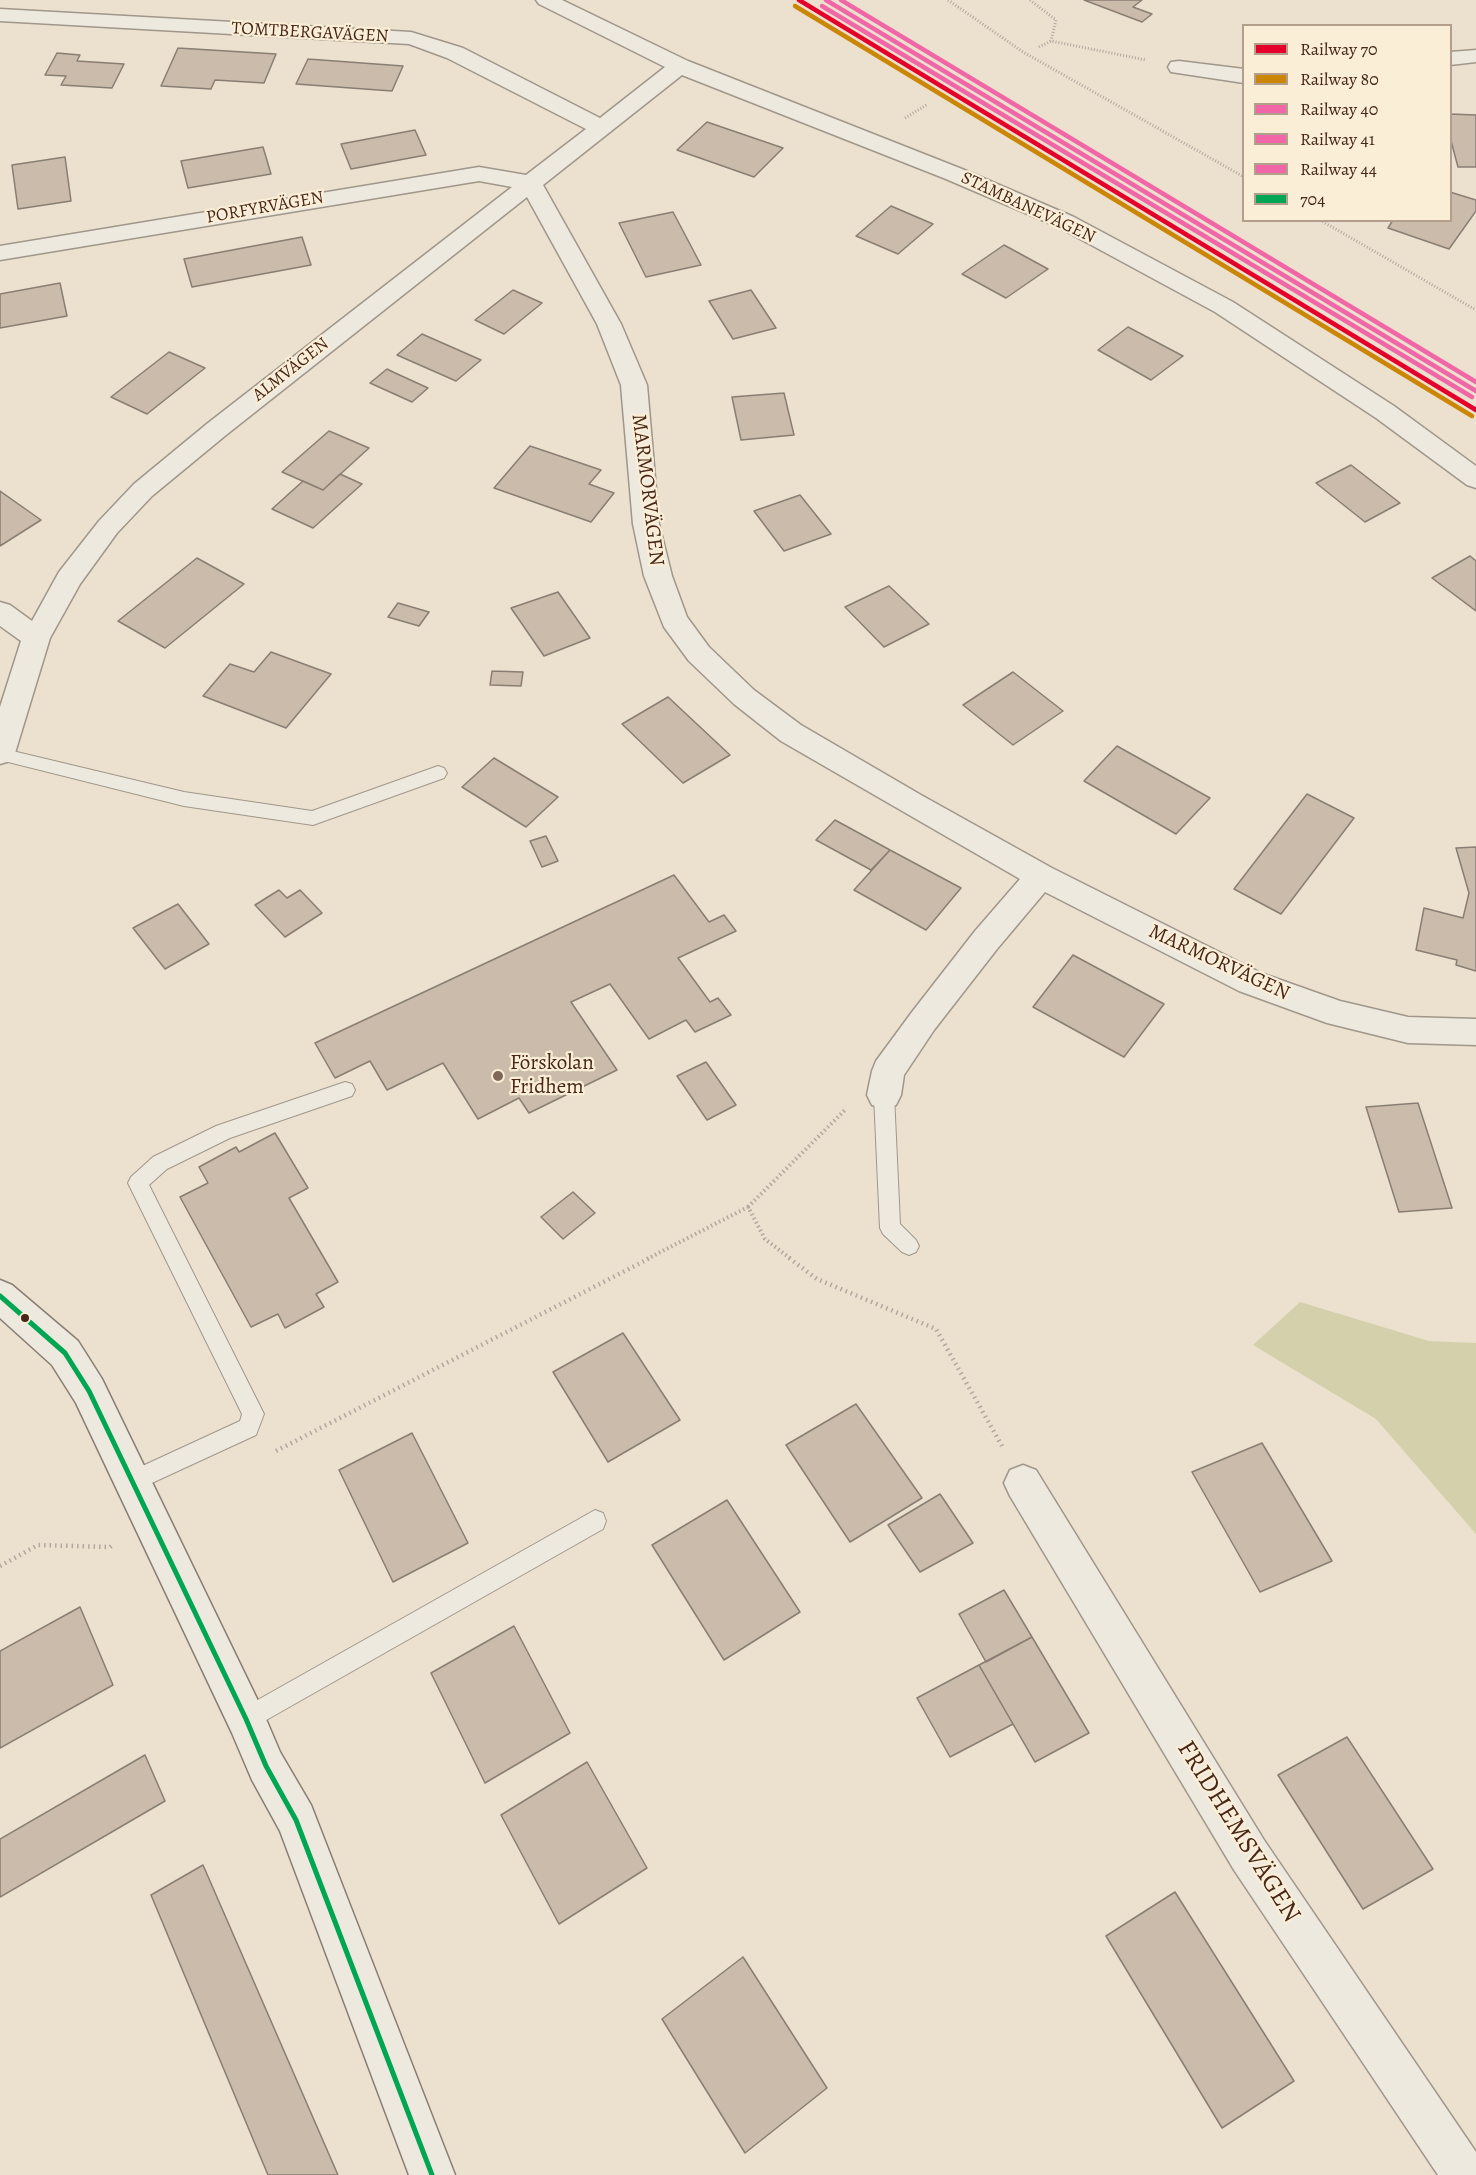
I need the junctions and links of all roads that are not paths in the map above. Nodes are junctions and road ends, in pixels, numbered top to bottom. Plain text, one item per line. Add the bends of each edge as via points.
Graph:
1 (546, 0) edge
2 (0, 15) edge
3 (1476, 56) edge
4 (1452, 58) edge
5 (680, 66) junction
6 (1179, 67) road end
7 (1242, 76) edge
8 (600, 127) junction
9 (531, 183) junction
10 (0, 253) edge
11 (1476, 479) edge
12 (0, 612) edge
13 (36, 638) junction
14 (0, 753) edge
15 (438, 773) dead end
16 (1041, 876) junction
17 (1476, 1032) edge
18 (345, 1090) dead end
19 (884, 1095) joint
20 (909, 1246) dead end
21 (0, 1296) edge
22 (134, 1481) junction
23 (1023, 1483) road end
24 (595, 1521) dead end
25 (246, 1719) junction
26 (432, 2175) edge
27 (1465, 2175) edge

1 - 5 street, STAMBANEVÄGEN
2 - 8 street, TOMTBERGAVÄGEN via 411,38 455,53
3 - 4 street
5 - 8 street, ALMVÄGEN
5 - 11 street, STAMBANEVÄGEN via 1066,222 1224,307 1385,412
6 - 7 street
8 - 9 street, ALMVÄGEN
9 - 10 street, PORFYRVÄGEN via 479,174
9 - 13 street, ALMVÄGEN via 143,490 108,527 69,579
9 - 16 street, MARMORVÄGEN via 609,324 634,385 646,524 658,576 674,620 699,654 744,697 791,733
12 - 13 street
13 - 14 street, ALMVÄGEN
14 - 15 lane, ALMVÄGEN via 184,799 313,818
16 - 17 street, MARMORVÄGEN via 1250,982 1338,1014 1408,1030
16 - 19 street via 923,1021 888,1071
18 - 22 lane via 223,1132 160,1163 138,1183 253,1414 248,1428
19 - 20 lane via 890,1228
21 - 22 street via 65,1353 89,1391
22 - 25 street
23 - 27 street, FRIDHEMSVÄGEN via 1249,1855
24 - 25 lane
25 - 26 street via 266,1766 297,1820

